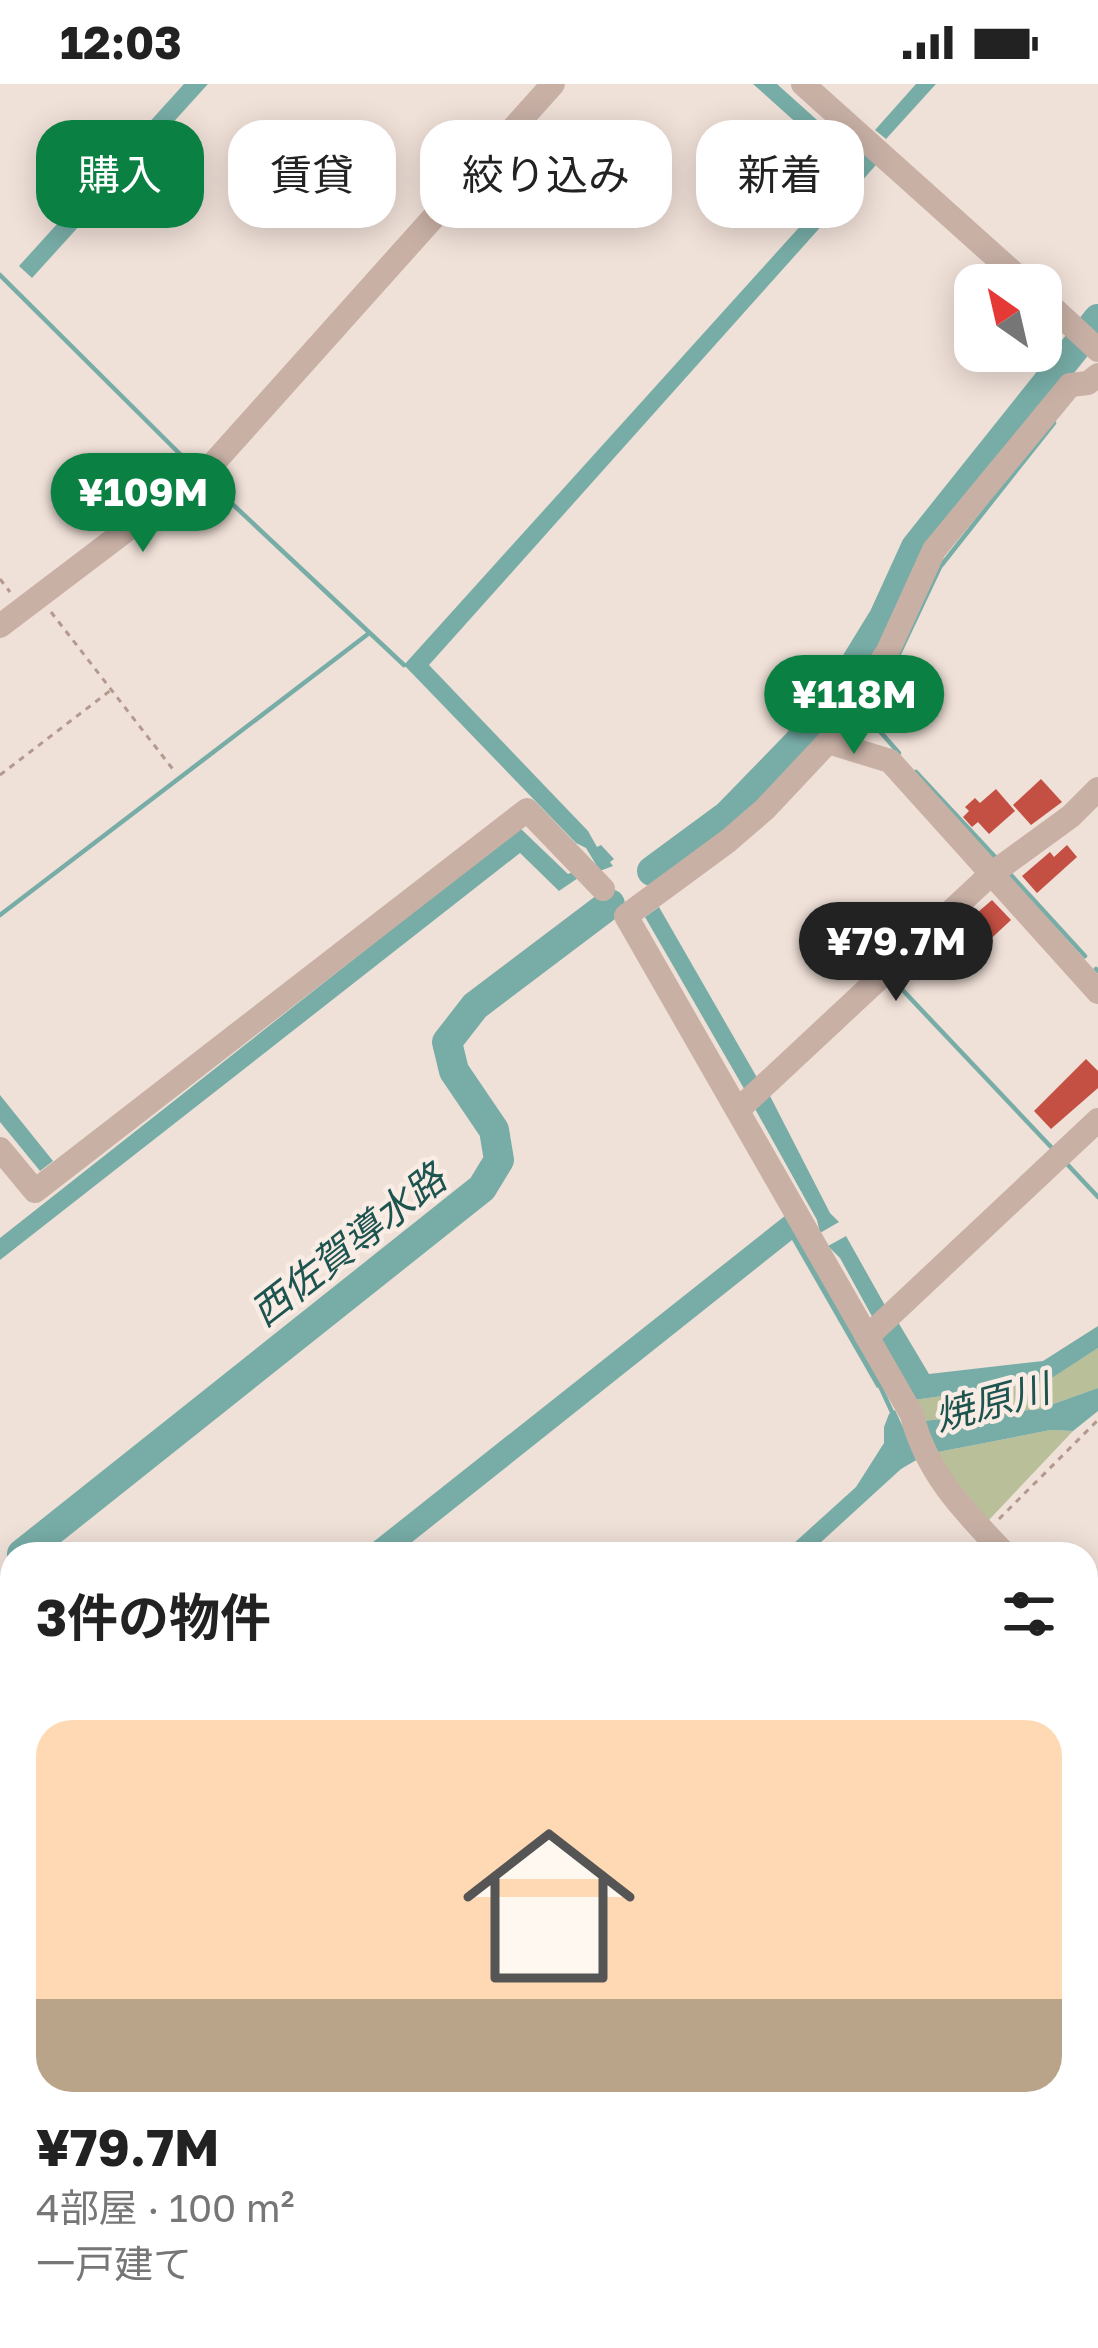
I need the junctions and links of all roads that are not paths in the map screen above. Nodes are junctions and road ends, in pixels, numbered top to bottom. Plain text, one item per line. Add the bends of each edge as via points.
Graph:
1 (553, 84) edge
2 (803, 84) edge
3 (1004, 264) edge
4 (1062, 316) edge
5 (1097, 349) edge
6 (1098, 375) edge
7 (0, 626) edge
8 (828, 742) junction
9 (1098, 789) edge
10 (990, 875) junction
11 (603, 889) dead end
12 (1098, 992) edge
13 (750, 1099) junction
14 (1098, 1120) edge
15 (0, 1149) edge
16 (878, 1326) junction
17 (994, 1542) edge

1 - 7 street via 211,466
2 - 3 street
4 - 5 street
6 - 8 street via 1070,385 934,550 888,651
8 - 10 street via 890,761
8 - 13 street via 728,841 626,916
9 - 10 street
10 - 12 street
10 - 13 street
11 - 15 street via 527,810 34,1191
13 - 16 street
14 - 16 street
16 - 17 street via 921,1449

